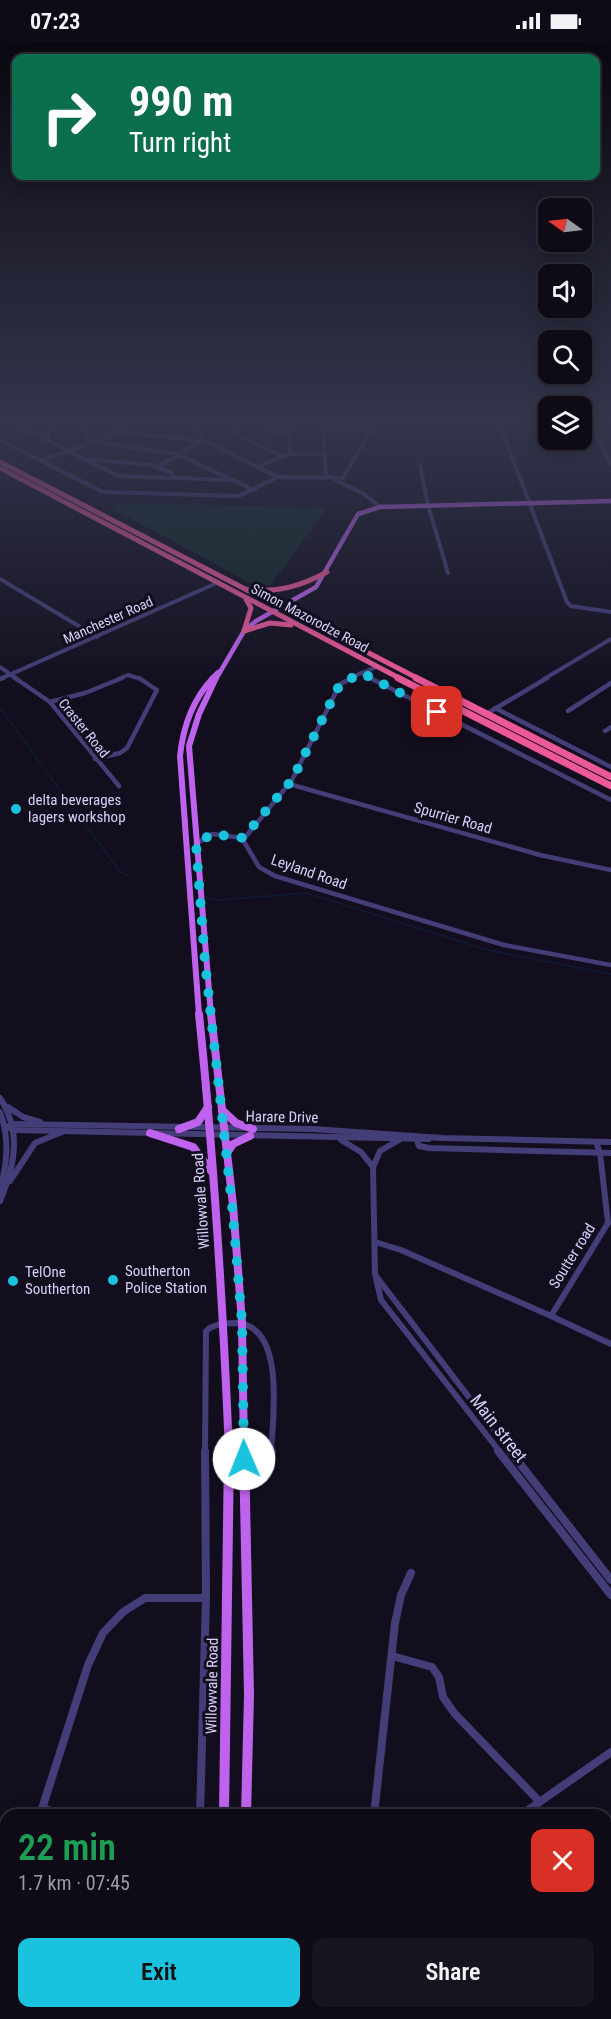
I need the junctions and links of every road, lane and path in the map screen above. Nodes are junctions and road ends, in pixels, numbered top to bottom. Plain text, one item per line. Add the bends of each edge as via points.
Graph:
1 (83, 512) edge
2 (95, 512) edge
3 (362, 512) edge
4 (430, 512) edge
5 (533, 512) edge
6 (201, 568) junction
7 (327, 572) junction
8 (448, 573) dead end
9 (206, 578) junction
10 (0, 579) edge
11 (224, 580) junction
12 (216, 583) junction
13 (206, 588) junction
14 (240, 588) junction
15 (244, 597) junction
16 (276, 610) junction
17 (611, 612) edge
18 (296, 625) junction
19 (244, 631) junction
20 (97, 637) junction
21 (611, 639) edge
22 (0, 667) edge
23 (378, 667) junction
24 (220, 670) junction
25 (362, 673) junction
26 (10, 674) junction
27 (0, 679) edge
28 (611, 683) edge
29 (50, 702) junction
30 (495, 708) junction
31 (568, 711) dead end
32 (486, 714) junction
33 (611, 727) edge
34 (605, 731) dead end
35 (95, 759) junction
36 (611, 767) edge
37 (611, 777) edge
38 (289, 784) junction
39 (118, 786) dead end
40 (611, 786) edge
41 (611, 800) edge
42 (195, 832) junction
43 (212, 834) junction
44 (243, 838) junction
45 (196, 844) junction
46 (611, 870) edge
47 (611, 965) edge
48 (2, 1101) edge
49 (209, 1105) junction
50 (222, 1110) junction
51 (0, 1112) edge
52 (50, 1125) junction
53 (11, 1127) junction
54 (179, 1129) junction
55 (66, 1131) junction
56 (211, 1132) junction
57 (224, 1132) junction
58 (251, 1132) junction
59 (150, 1134) junction
60 (338, 1138) junction
61 (442, 1138) junction
62 (399, 1140) junction
63 (417, 1140) junction
64 (596, 1142) junction
65 (611, 1142) edge
66 (226, 1153) junction
67 (600, 1153) junction
68 (611, 1153) edge
69 (373, 1167) junction
70 (213, 1174) junction
71 (7, 1185) junction
72 (0, 1191) edge
73 (0, 1201) edge
74 (375, 1242) junction
75 (375, 1274) junction
76 (550, 1316) junction
77 (242, 1322) junction
78 (224, 1324) junction
79 (611, 1344) edge
80 (271, 1467) dead end
81 (411, 1573) dead end
82 (611, 1580) edge
83 (611, 1594) edge
84 (206, 1598) junction
85 (392, 1656) junction
86 (611, 1752) edge
87 (539, 1801) junction
88 (43, 1809) edge
89 (200, 1809) edge
90 (224, 1809) edge
91 (246, 1809) edge
92 (375, 1809) edge
93 (529, 1809) edge

1 - 9 highway, Simon Mazorodze Road
2 - 6 highway, Simon Mazorodze Road
3 - 7 main road, Willowvale Road via 355,517
4 - 8 street
5 - 17 street via 568,604
6 - 11 highway, Simon Mazorodze Road
6 - 12 highway
7 - 14 highway via 282,590
7 - 16 main road, Willowvale Road via 310,592
9 - 12 highway, Simon Mazorodze Road
9 - 13 highway
10 - 20 street
11 - 12 street, Manchester Road
11 - 14 highway, Simon Mazorodze Road
12 - 13 street, Manchester Road
12 - 15 highway, Simon Mazorodze Road
13 - 20 street, Manchester Road
14 - 16 highway, Simon Mazorodze Road
15 - 16 highway, Simon Mazorodze Road
15 - 19 highway via 251,608
16 - 18 highway, Simon Mazorodze Road
16 - 19 main road, Willowvale Road
16 - 32 highway, Simon Mazorodze Road
18 - 19 highway via 270,623
18 - 23 highway, Simon Mazorodze Road
19 - 24 main road, Willowvale Road
20 - 26 street, Manchester Road
21 - 30 street
22 - 26 street, Craster Road
23 - 25 street
23 - 40 highway, Simon Mazorodze Road
24 - 42 main road, Willowvale Road via 190,737
24 - 49 main road, Willowvale Road via 207,683 190,713 180,756 194,961
25 - 38 street via 340,684
25 - 41 street
26 - 27 street, Manchester Road
26 - 29 street, Craster Road
28 - 31 street
29 - 35 street, Craster Road
29 - 35 street via 128,675 135,675 157,690 127,748
30 - 32 street
30 - 36 street
32 - 37 highway, Simon Mazorodze Road
33 - 34 street
35 - 39 street, Craster Road
38 - 44 street
38 - 46 street, Spurrier Road via 540,855
42 - 43 street
42 - 45 main road, Willowvale Road
43 - 44 street
43 - 45 street
44 - 47 street, Leyland Road via 259,867 269,874 504,945
45 - 50 main road, Willowvale Road
48 - 52 street via 23,1117
48 - 53 street
49 - 54 main road via 202,1119
49 - 56 main road, Willowvale Road
50 - 57 main road, Willowvale Road
50 - 58 main road
51 - 53 street
52 - 53 street, Harare Drive
52 - 54 street, Harare Drive
53 - 55 street, Harare Drive
53 - 71 street via 15,1159
53 - 72 street
54 - 56 street, Harare Drive
55 - 59 street, Harare Drive
55 - 71 street via 35,1143
56 - 57 street, Harare Drive
56 - 59 street, Harare Drive
56 - 70 main road, Willowvale Road
57 - 58 street, Harare Drive
57 - 66 main road, Willowvale Road
58 - 60 street, Harare Drive
58 - 61 street, Harare Drive via 313,1129
58 - 66 main road via 233,1143
59 - 70 main road via 193,1147
60 - 62 street, Harare Drive
60 - 69 street via 361,1152
61 - 63 street, Harare Drive
61 - 64 street, Harare Drive
62 - 63 street, Harare Drive
62 - 69 street via 380,1151
63 - 67 street via 419,1146 429,1148
64 - 65 street, Harare Drive
64 - 67 street, Soutter road
66 - 77 main road, Willowvale Road
67 - 68 street
67 - 76 street, Soutter road via 608,1223
69 - 74 street, Main street
70 - 78 main road, Willowvale Road
71 - 73 street
74 - 75 street, Main street
74 - 76 street
75 - 82 street, Main street
75 - 83 street, Main street via 386,1308
76 - 79 street
77 - 78 street
77 - 80 street via 260,1332 272,1367
77 - 91 main road, Willowvale Road via 249,1695
78 - 84 street via 208,1327 205,1344
78 - 90 main road, Willowvale Road via 228,1498
81 - 85 street via 399,1601
84 - 88 street via 145,1598 123,1612 103,1633 88,1665
84 - 89 street
85 - 87 street via 432,1666 439,1677 443,1698 455,1714
85 - 92 street
86 - 87 street
87 - 93 street

